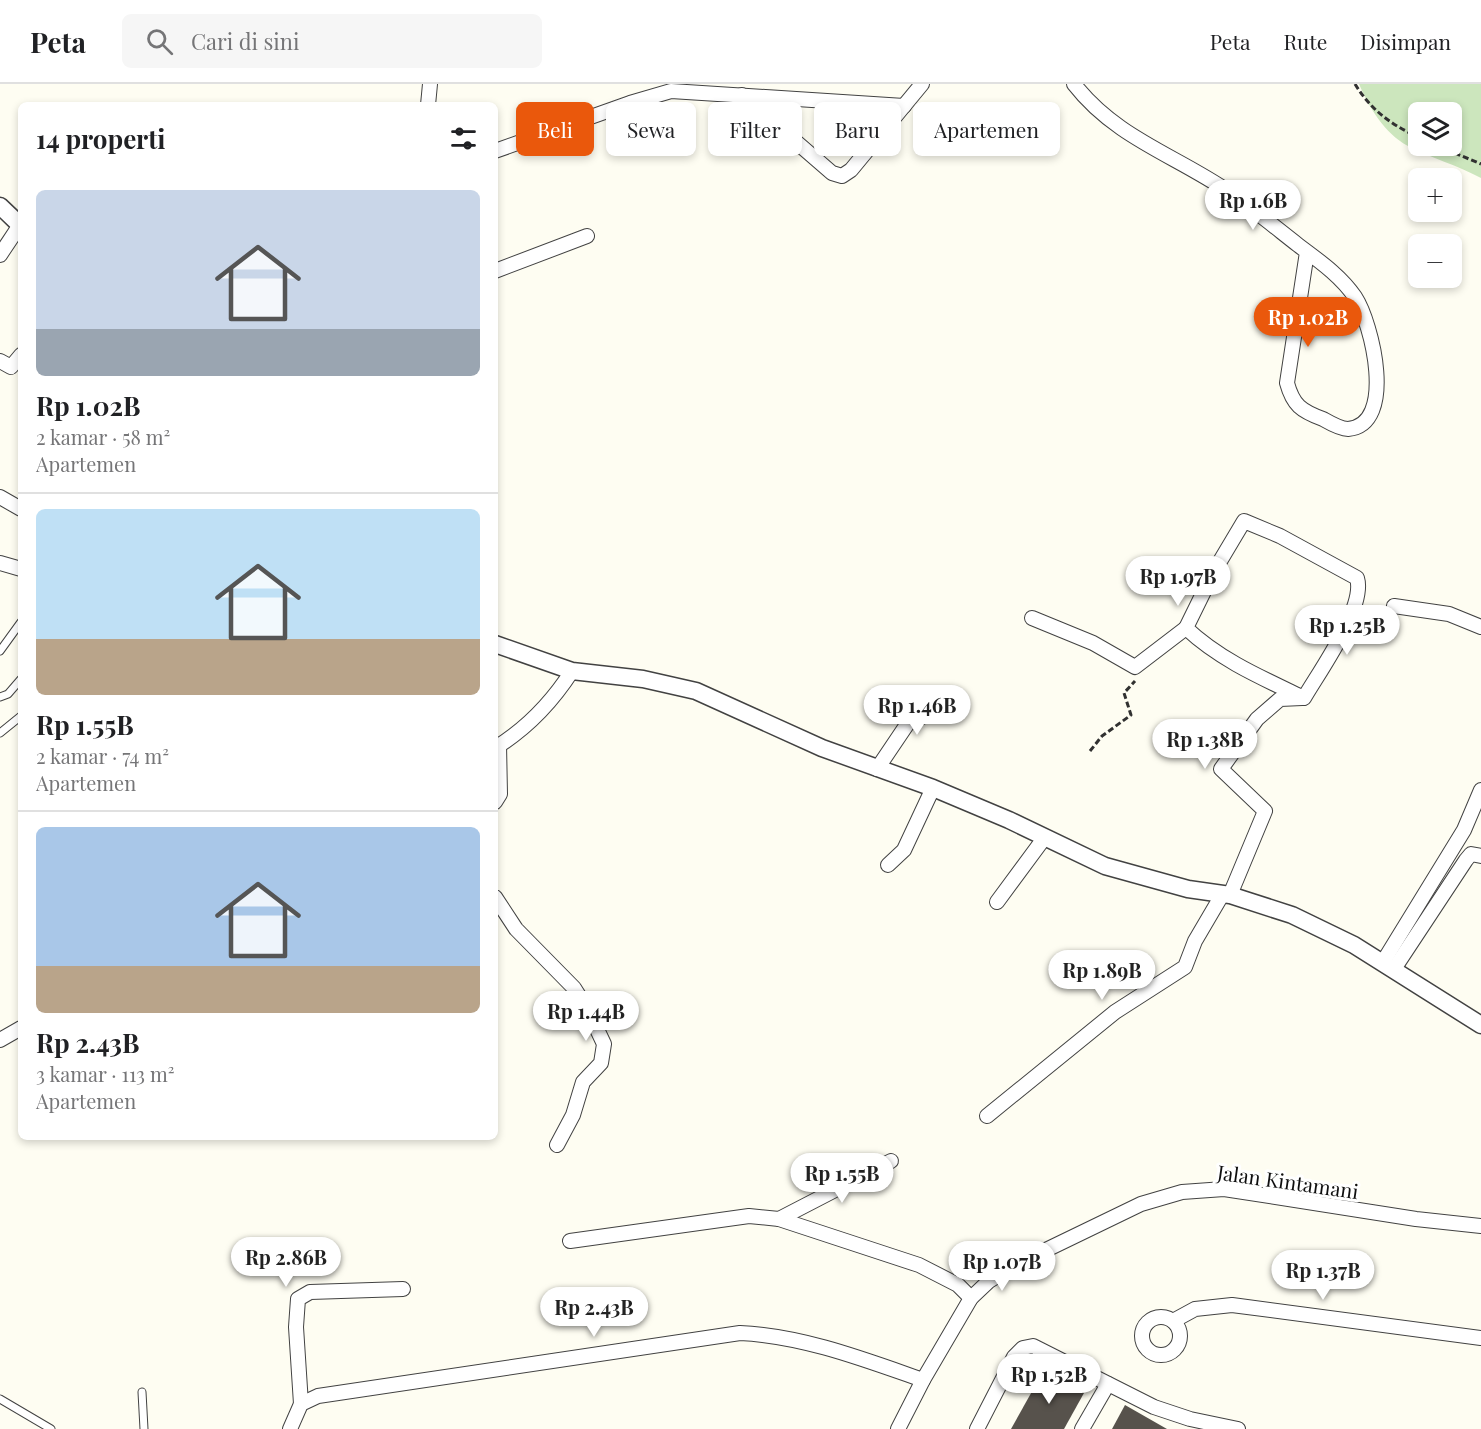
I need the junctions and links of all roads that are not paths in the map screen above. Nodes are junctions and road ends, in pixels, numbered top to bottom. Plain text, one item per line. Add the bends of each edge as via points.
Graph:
1 (430, 84) edge
2 (922, 84) edge
3 (1074, 84) edge
4 (742, 95) junction
5 (428, 102) edge
6 (904, 106) junction
7 (498, 150) edge
8 (0, 206) edge
9 (18, 223) edge
10 (18, 228) edge
11 (588, 236) dead end
12 (1307, 252) junction
13 (0, 255) edge
14 (498, 270) edge
15 (18, 359) edge
16 (0, 362) edge
17 (0, 497) edge
18 (18, 507) edge
19 (0, 564) edge
20 (18, 568) edge
21 (1394, 606) dead end
22 (1032, 618) dead end
23 (18, 626) edge
24 (1481, 627) edge
25 (1186, 628) junction
26 (498, 645) edge
27 (0, 651) edge
28 (572, 671) junction
29 (18, 682) edge
30 (0, 697) edge
31 (1304, 698) junction
32 (957, 702) dead end
33 (18, 719) edge
34 (0, 733) edge
35 (498, 745) edge
36 (498, 762) edge
37 (877, 769) junction
38 (933, 788) junction
39 (1481, 790) edge
40 (498, 797) edge
41 (1046, 837) junction
42 (1481, 856) edge
43 (888, 865) dead end
44 (1226, 895) junction
45 (498, 901) edge
46 (997, 902) dead end
47 (1389, 966) junction
48 (1481, 1025) edge
49 (18, 1030) edge
50 (0, 1040) edge
51 (987, 1116) dead end
52 (557, 1145) dead end
53 (891, 1161) dead end
54 (779, 1219) junction
55 (1481, 1226) edge
56 (570, 1240) dead end
57 (403, 1289) dead end
58 (971, 1298) junction
59 (1173, 1321) dead end
60 (1481, 1338) edge
61 (923, 1380) junction
62 (1108, 1384) junction
63 (142, 1392) dead end
64 (0, 1399) edge
65 (301, 1404) junction
66 (1187, 1424) edge
67 (51, 1429) edge
68 (144, 1429) edge
69 (290, 1429) edge
70 (898, 1429) edge
71 (977, 1429) edge
72 (1082, 1429) edge
73 (1238, 1429) edge

1 - 5 street
2 - 6 street
3 - 12 street via 1091,106 1127,135 1230,192
4 - 6 street
4 - 6 street via 832,173 842,176
4 - 7 street via 671,91
8 - 9 street
10 - 13 street
11 - 14 street
12 - 12 street via 1336,275 1355,297 1371,332 1377,363 1372,412 1359,426 1346,429 1307,413 1292,400 1287,383
15 - 16 street via 11,367
17 - 18 street
19 - 20 street
21 - 24 street via 1449,614
22 - 25 street via 1135,667
23 - 27 lane
25 - 31 street via 1243,669
25 - 31 street via 1244,521 1353,573 1359,584 1358,597
26 - 28 street
28 - 35 street via 527,724
28 - 37 street via 642,679 696,691
29 - 30 lane
31 - 44 street via 1280,699 1257,719 1221,769 1265,811
32 - 37 street via 902,728
33 - 34 lane
36 - 40 street
37 - 38 street
38 - 41 street
38 - 43 street via 904,850
39 - 47 street via 1464,830
41 - 44 street via 1130,875
41 - 46 street
42 - 47 street via 1471,854
44 - 47 street via 1331,932
44 - 51 street via 1195,940 1185,967 1114,1012
45 - 52 street via 516,928 573,988 604,1044 601,1063 583,1082 573,1115
47 - 48 street
49 - 50 street
53 - 54 street
54 - 56 street via 749,1216
54 - 58 street via 919,1265 958,1286
55 - 58 street, Jalan Kintamani via 1224,1189 1182,1192 1142,1204 1017,1264
57 - 65 street via 310,1292 298,1299
58 - 61 street, Jalan Kintamani
59 - 60 street via 1195,1310 1232,1305
61 - 65 street via 839,1351 771,1335 740,1333 358,1388 318,1396
61 - 70 street, Jalan Kintamani
62 - 66 street
62 - 71 street via 1033,1346 1023,1348 1014,1357
62 - 72 street
63 - 68 lane
64 - 67 lane
65 - 69 street
66 - 73 street

